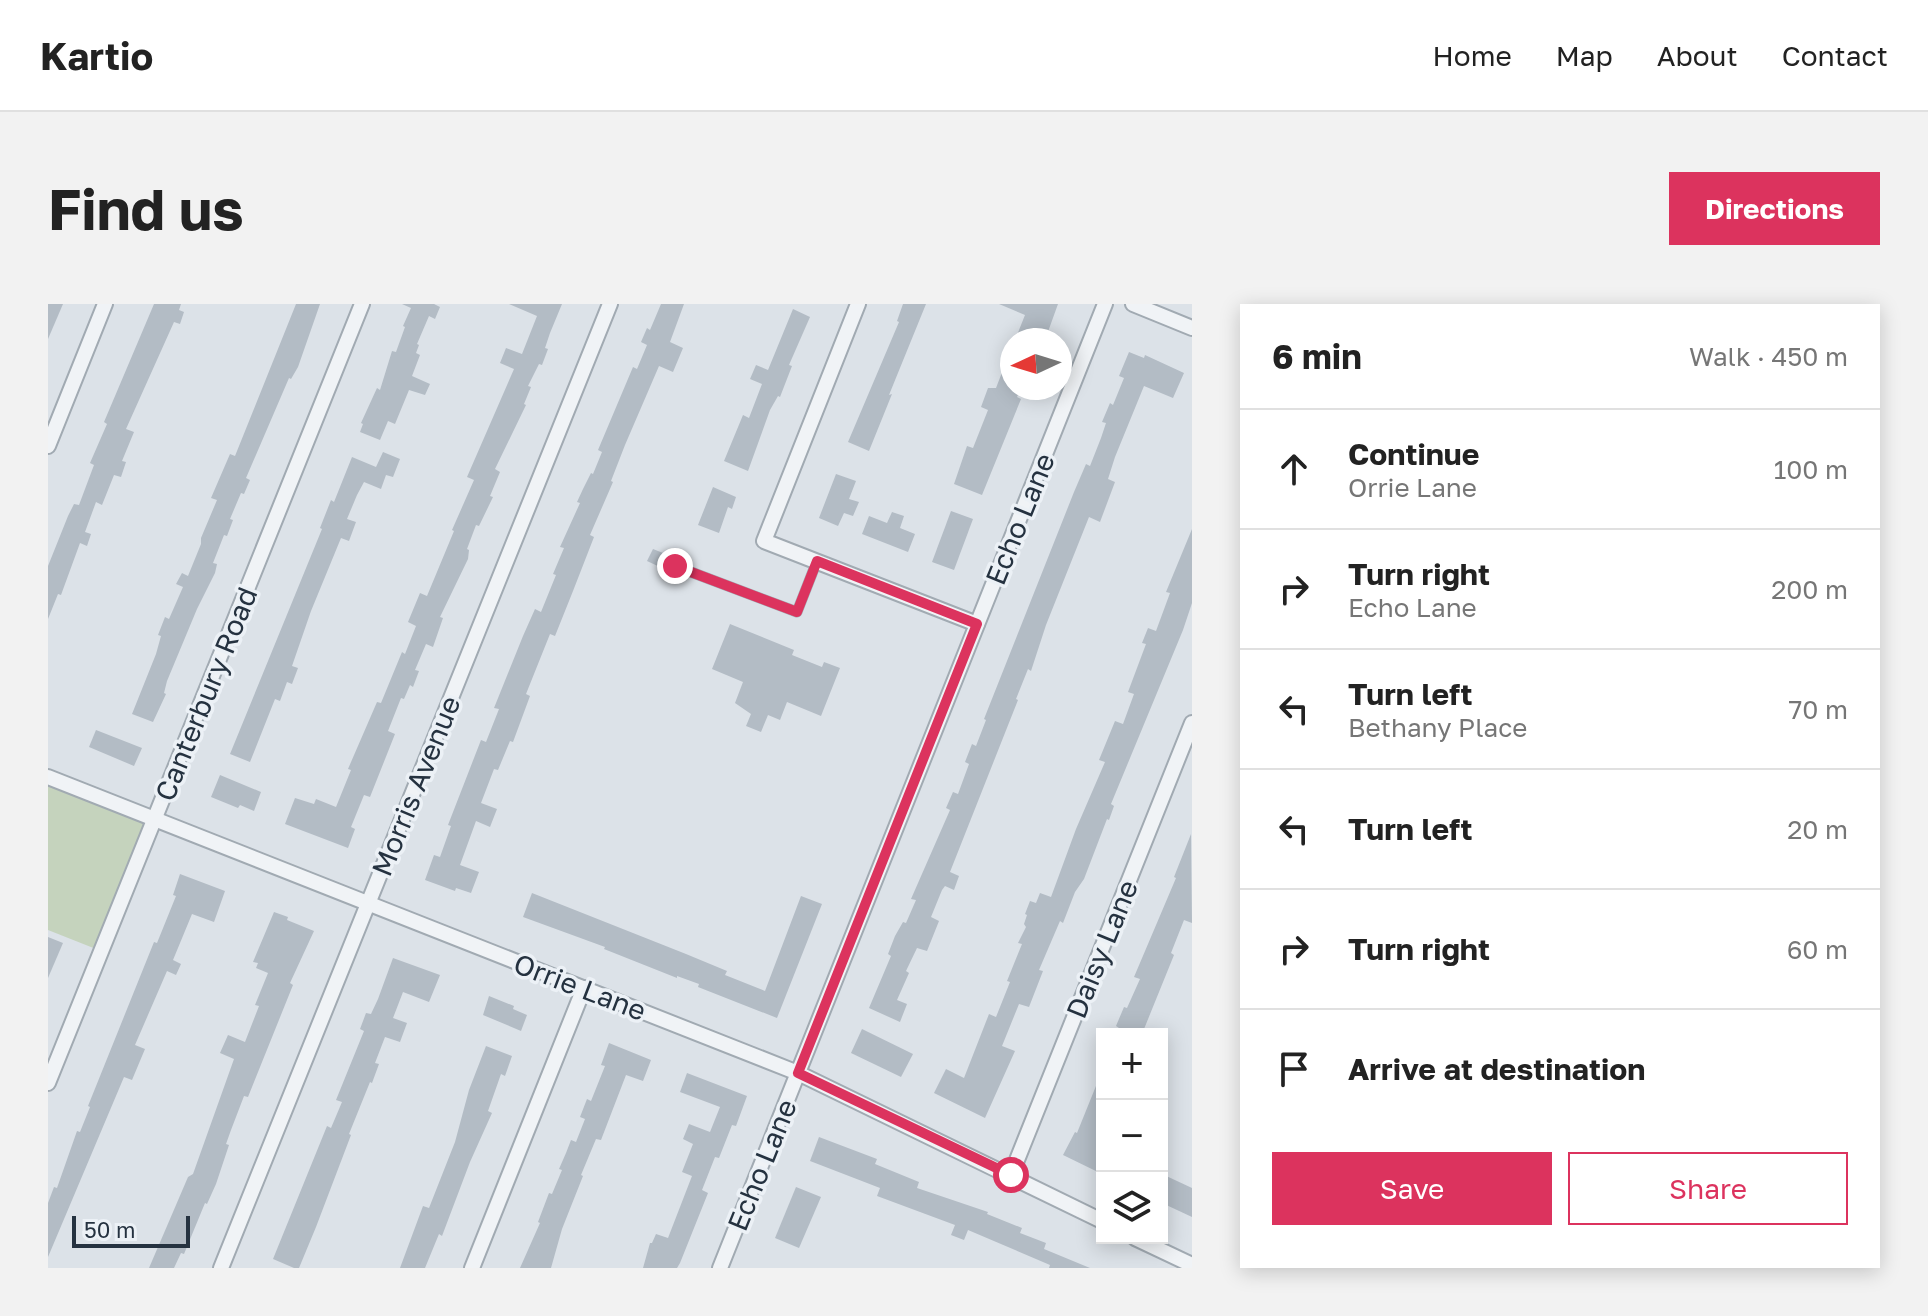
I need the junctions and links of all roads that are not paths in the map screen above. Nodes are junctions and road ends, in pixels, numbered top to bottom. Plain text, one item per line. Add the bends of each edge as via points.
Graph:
1 (105, 304) edge
2 (362, 304) edge
3 (610, 304) edge
4 (858, 304) edge
5 (1105, 304) edge
6 (1133, 304) edge
7 (1192, 328) edge
8 (48, 446) edge
9 (817, 561) junction
10 (675, 566) dead end
11 (977, 624) junction
12 (1192, 723) edge
13 (48, 777) edge
14 (156, 819) junction
15 (368, 904) junction
16 (584, 988) junction
17 (798, 1073) junction
18 (48, 1083) edge
19 (1011, 1175) junction
20 (1096, 1218) edge
21 (1148, 1244) edge
22 (1192, 1265) edge
23 (221, 1268) edge
24 (472, 1268) edge
25 (720, 1268) edge

1 - 8 street
2 - 14 street, Canterbury Road
3 - 15 street, Morris Avenue
4 - 9 street via 764,541
5 - 11 street, Echo Lane
6 - 7 street
9 - 10 lane via 797,612
9 - 11 street
11 - 17 street, Echo Lane
12 - 19 street, Daisy Lane
13 - 14 street, Orrie Lane
14 - 15 street, Orrie Lane
14 - 18 street, Canterbury Road
15 - 16 street, Orrie Lane
15 - 23 street, Morris Avenue
16 - 17 street, Orrie Lane
16 - 24 street
17 - 19 street, Orrie Lane
17 - 25 street, Echo Lane
19 - 20 street, Orrie Lane
21 - 22 street

